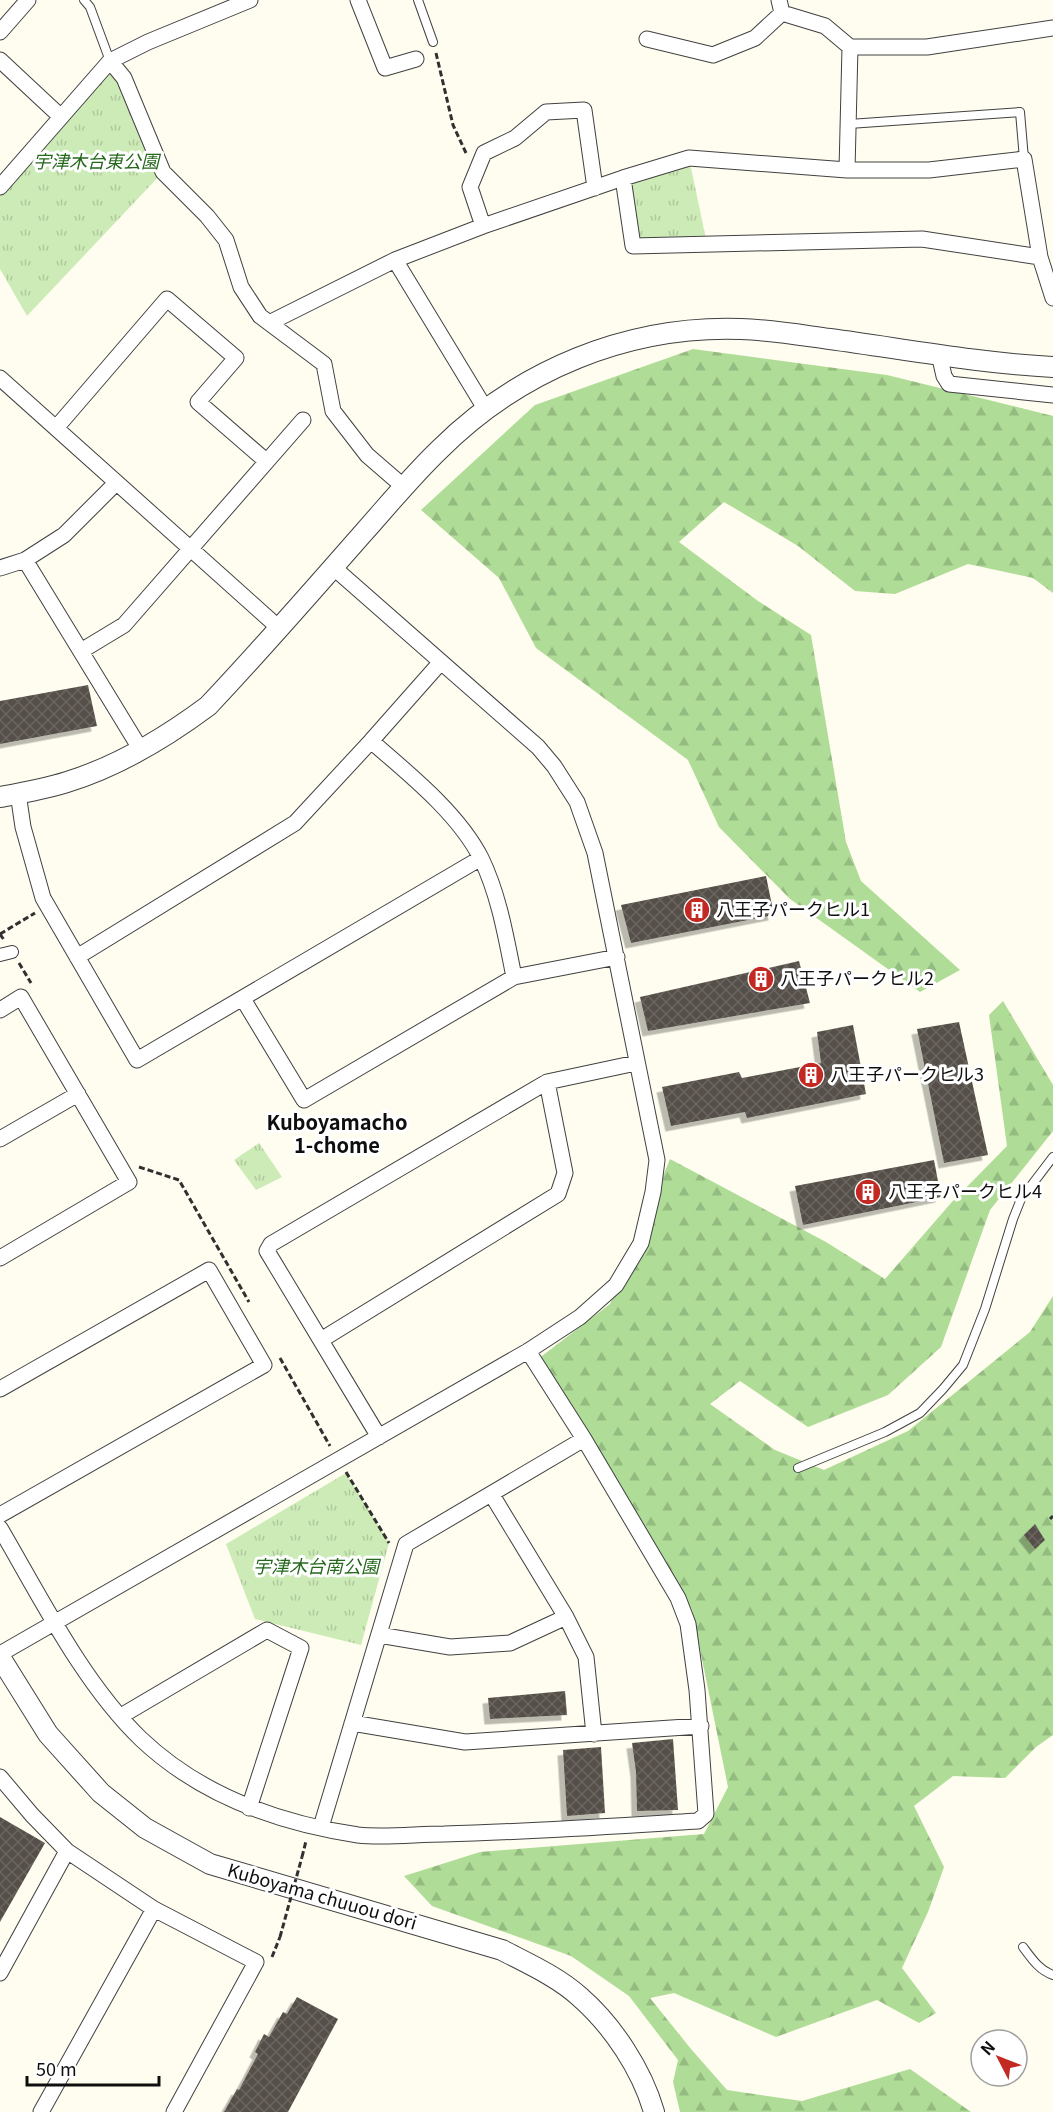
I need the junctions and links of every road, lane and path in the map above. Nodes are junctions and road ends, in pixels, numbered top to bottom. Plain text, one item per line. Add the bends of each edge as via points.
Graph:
1 (28, 0) edge
2 (84, 0) edge
3 (250, 0) edge
4 (358, 0) edge
5 (418, 0) edge
6 (781, 7) edge
7 (1053, 28) edge
8 (0, 32) edge
9 (647, 39) dead end
10 (433, 42) joint
11 (850, 47) junction
12 (416, 59) dead end
13 (0, 60) edge
14 (110, 61) junction
15 (60, 116) junction
16 (849, 124) junction
17 (1024, 159) junction
18 (848, 170) junction
19 (475, 174) junction
20 (623, 178) junction
21 (0, 187) edge
22 (595, 188) junction
23 (483, 226) junction
24 (1040, 257) junction
25 (395, 260) junction
26 (1053, 298) edge
27 (269, 322) junction
28 (939, 354) junction
29 (1053, 367) edge
30 (0, 378) edge
31 (1053, 395) edge
32 (486, 410) junction
33 (303, 420) dead end
34 (56, 428) junction
35 (266, 461) junction
36 (116, 483) junction
37 (404, 487) junction
38 (191, 549) junction
39 (25, 560) junction
40 (333, 567) junction
41 (0, 568) edge
42 (279, 628) junction
43 (81, 651) junction
44 (441, 663) junction
45 (372, 741) junction
46 (141, 750) junction
47 (9, 795) edge
48 (481, 858) junction
49 (47, 906) junction
50 (0, 934) edge
51 (77, 957) junction
52 (617, 957) junction
53 (514, 977) junction
54 (243, 999) junction
55 (0, 1010) edge
56 (636, 1063) junction
57 (547, 1082) junction
58 (78, 1094) junction
59 (0, 1139) edge
60 (1053, 1158) edge
61 (0, 1258) edge
62 (321, 1340) junction
63 (528, 1351) junction
64 (0, 1389) edge
65 (379, 1437) junction
66 (584, 1439) junction
67 (798, 1468) dead end
68 (492, 1495) junction
69 (0, 1515) edge
70 (0, 1528) edge
71 (567, 1617) junction
72 (55, 1622) junction
73 (379, 1635) junction
74 (0, 1655) edge
75 (121, 1716) junction
76 (352, 1723) junction
77 (701, 1726) junction
78 (594, 1734) junction
79 (0, 1777) edge
80 (249, 1808) junction
81 (321, 1827) junction
82 (67, 1851) junction
83 (302, 1857) dead end
84 (154, 1909) junction
85 (1023, 1947) dead end
86 (271, 1958) dead end
87 (0, 1973) edge
88 (1053, 1975) edge
89 (41, 2112) edge
90 (174, 2112) edge
91 (654, 2112) edge

1 - 8 street
2 - 14 lane
3 - 14 street
4 - 12 street via 385,69
5 - 10 lane
6 - 9 street via 756,38 713,55
6 - 11 street via 825,26
7 - 11 street via 927,47
10 - 19 path via 453,125
11 - 16 street
13 - 15 street
14 - 15 street
14 - 27 street via 124,78 163,172 226,240 241,287 260,316
15 - 21 street
16 - 17 lane via 1020,112
16 - 18 street
17 - 18 street via 929,170
17 - 24 street
18 - 20 street via 689,158
19 - 22 street via 484,153 515,138 546,112 584,110
19 - 23 street via 470,187
20 - 22 street
20 - 24 street via 633,246 922,239
22 - 23 street
23 - 25 street
24 - 26 street
25 - 27 street
25 - 32 street
27 - 37 street via 324,364 333,411 367,455
28 - 29 street
28 - 31 street via 949,384
28 - 32 street via 742,329 677,332 586,353 513,390
30 - 34 street
32 - 37 street via 439,449
33 - 35 street
34 - 35 street via 167,299 236,358 198,402
34 - 36 street
35 - 38 street
36 - 38 street
36 - 39 street via 64,535
37 - 40 street
38 - 42 street
38 - 43 street via 124,625
39 - 41 street
39 - 43 street
40 - 42 street
40 - 44 street
42 - 46 street via 208,706
43 - 46 street
44 - 45 street
44 - 52 street via 538,747 577,801 595,853
45 - 48 street via 460,824
45 - 51 street via 295,824
46 - 47 street via 68,782
47 - 49 street
48 - 53 street via 499,909
48 - 54 street
49 - 50 path
49 - 51 street
51 - 54 street via 137,1060
52 - 53 street
52 - 56 street
53 - 54 street via 304,1100
55 - 58 street via 21,997
56 - 57 street
56 - 63 street via 657,1160 641,1243 616,1285 580,1317
57 - 62 street via 565,1173 558,1194
57 - 62 street via 271,1244 267,1251
58 - 59 street
58 - 61 street via 129,1182
60 - 67 lane via 1021,1199 963,1365 920,1413
62 - 65 street
63 - 65 street
63 - 66 street
64 - 69 street via 208,1270 264,1365
65 - 72 street
66 - 68 street
66 - 77 street via 678,1598 688,1624
68 - 71 street
68 - 73 street via 406,1544
70 - 72 street
71 - 73 street via 510,1643 450,1647
71 - 78 street via 586,1658
72 - 74 street
72 - 75 street via 99,1692
73 - 76 street
74 - 91 street, Kuboyama chuuou dori via 48,1734 101,1793 145,1828 210,1864 502,1950 544,1971 579,1996 608,2026 632,2063
75 - 80 street via 141,1739 174,1766
75 - 80 street via 267,1630 301,1648
76 - 78 street via 465,1742
76 - 81 street
77 - 78 street
77 - 81 street via 706,1814 698,1821 383,1835
79 - 82 street
80 - 81 street
82 - 84 street
82 - 87 street
83 - 86 path, bridge
84 - 89 street
84 - 90 street via 256,1962
85 - 88 lane via 1034,1962

